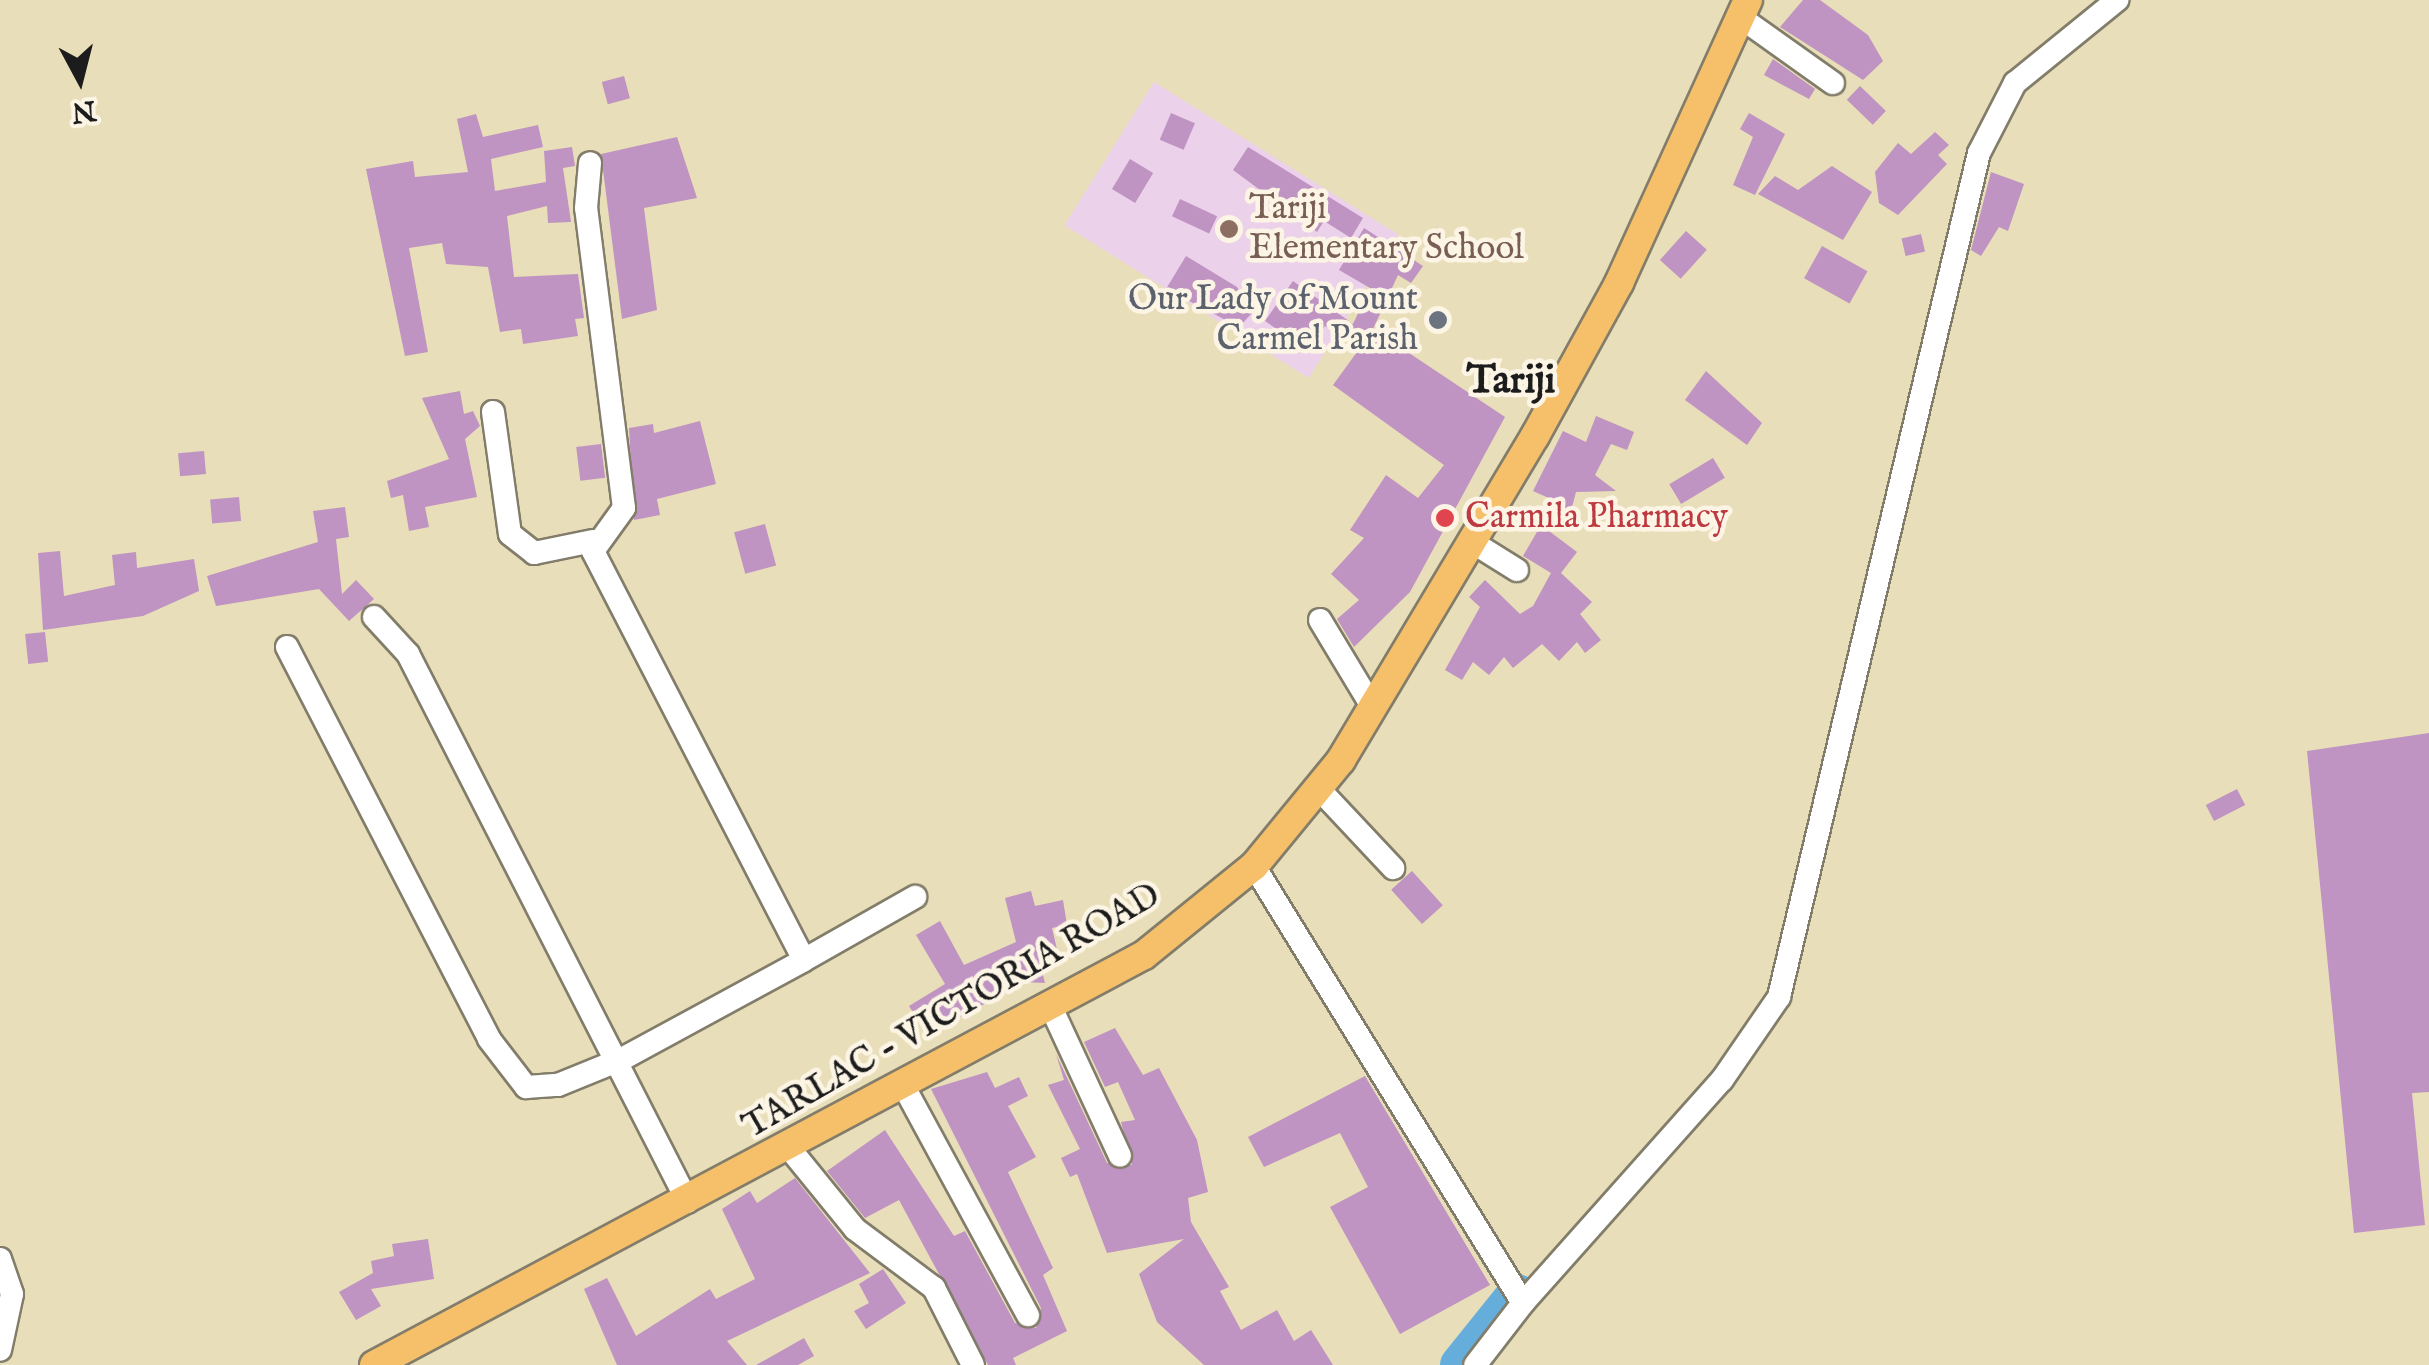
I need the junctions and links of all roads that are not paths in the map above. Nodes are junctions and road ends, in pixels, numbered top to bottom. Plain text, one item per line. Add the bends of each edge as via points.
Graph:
1 (2117, 0) edge
2 (1744, 8) edge
3 (1833, 83) dead end
4 (590, 163) dead end
5 (492, 412) dead end
6 (593, 542) junction
7 (1472, 542) junction
8 (1517, 570) dead end
9 (374, 617) dead end
10 (1320, 620) dead end
11 (287, 647) dead end
12 (1373, 708) junction
13 (1318, 788) junction
14 (1254, 866) junction
15 (1394, 868) dead end
16 (915, 897) dead end
17 (804, 960) junction
18 (1050, 1005) junction
19 (622, 1060) junction
20 (904, 1086) junction
21 (790, 1148) junction
22 (1120, 1156) dead end
23 (688, 1202) junction
24 (0, 1260) edge
25 (1522, 1301) junction
26 (1028, 1315) dead end
27 (0, 1350) edge
28 (374, 1365) edge
29 (973, 1365) edge
30 (1475, 1365) edge

1 - 25 street via 2015,83 1979,153 1780,997 1722,1080
2 - 3 street
2 - 7 main road, TARLAC - VICTORIA ROAD via 1619,283
4 - 6 street via 586,208 624,508 620,524
5 - 6 street via 510,534 534,553
6 - 17 street
7 - 8 street
7 - 12 main road, TARLAC - VICTORIA ROAD
9 - 19 street via 408,654
10 - 12 street
11 - 19 street via 512,1076 540,1089
12 - 13 main road, TARLAC - VICTORIA ROAD
13 - 14 main road, TARLAC - VICTORIA ROAD
13 - 15 street
14 - 18 main road, TARLAC - VICTORIA ROAD via 1144,954
14 - 25 street via 1498,1274
16 - 17 street
17 - 19 street
18 - 20 main road, TARLAC - VICTORIA ROAD
18 - 22 street
19 - 23 street
20 - 21 main road, TARLAC - VICTORIA ROAD
20 - 26 street
21 - 23 main road, TARLAC - VICTORIA ROAD
21 - 29 street via 855,1229 934,1288
23 - 28 main road, TARLAC - VICTORIA ROAD
24 - 27 street via 12,1294
25 - 30 street

